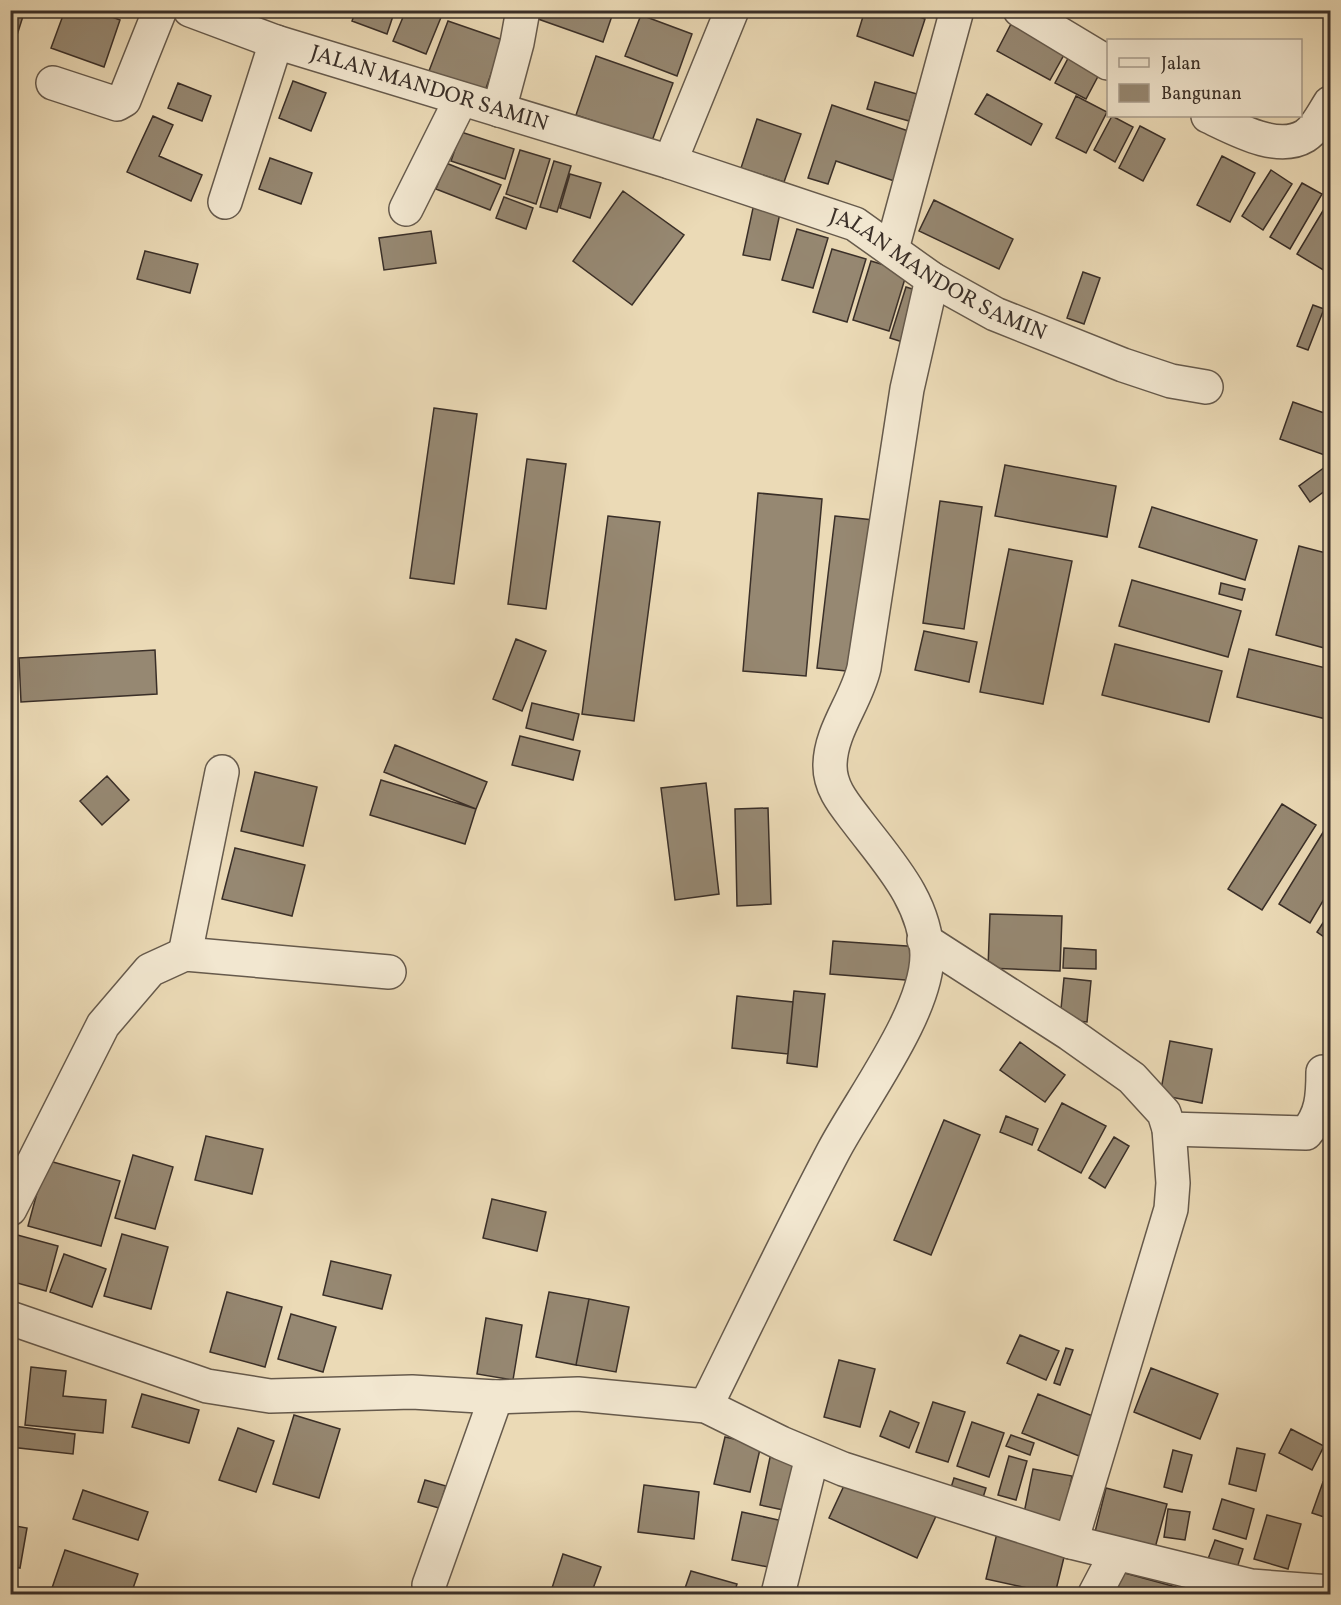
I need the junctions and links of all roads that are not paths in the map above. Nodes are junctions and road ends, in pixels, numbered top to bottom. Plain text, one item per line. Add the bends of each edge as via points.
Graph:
1 (160, 10) edge
2 (190, 10) edge
3 (523, 10) edge
4 (732, 10) edge
5 (957, 10) edge
6 (1020, 10) edge
7 (276, 42) junction
8 (1107, 62) edge
9 (54, 83) dead end
10 (461, 99) junction
11 (1330, 103) edge
12 (499, 110) junction
13 (1210, 117) edge
14 (670, 162) junction
15 (225, 202) dead end
16 (406, 209) dead end
17 (892, 249) junction
18 (932, 279) junction
19 (1206, 387) dead end
20 (222, 772) dead end
21 (924, 940) junction
22 (185, 954) junction
23 (389, 972) dead end
24 (1323, 1072) dead end
25 (1169, 1129) junction
26 (10, 1209) edge
27 (11, 1321) edge
28 (496, 1397) junction
29 (706, 1406) junction
30 (812, 1457) junction
31 (1071, 1542) junction
32 (1116, 1554) junction
33 (429, 1586) dead end
34 (1251, 1590) edge
35 (1330, 1592) edge
36 (778, 1594) edge
37 (1095, 1594) edge

1 - 9 street via 124,100 117,104
2 - 7 street, JALAN MANDOR SAMIN
3 - 12 street
4 - 14 street
5 - 17 street
6 - 8 street
7 - 10 street, JALAN MANDOR SAMIN
7 - 15 street
10 - 12 street, JALAN MANDOR SAMIN
10 - 16 street
11 - 13 street via 1305,135 1287,142 1238,130
12 - 14 street, JALAN MANDOR SAMIN
14 - 17 street, JALAN MANDOR SAMIN via 855,224
17 - 18 street, JALAN MANDOR SAMIN
18 - 19 street, JALAN MANDOR SAMIN via 995,314 1060,342 1171,381
18 - 21 street via 907,389 864,668 860,687 833,746 830,764 831,780 839,797 905,884 921,916
20 - 22 street
21 - 25 street via 1132,1078 1164,1113
21 - 29 street via 927,956 917,1000 806,1203
22 - 23 street
22 - 26 street via 150,970 103,1025
24 - 25 street via 1323,1100 1316,1122 1306,1133
25 - 31 street via 1171,1209
27 - 28 street via 228,1390 270,1396 412,1392
28 - 29 street via 578,1394
28 - 33 street
29 - 30 street
30 - 31 street via 876,1472
30 - 36 street
31 - 32 street
32 - 34 street
32 - 37 street
34 - 35 street

